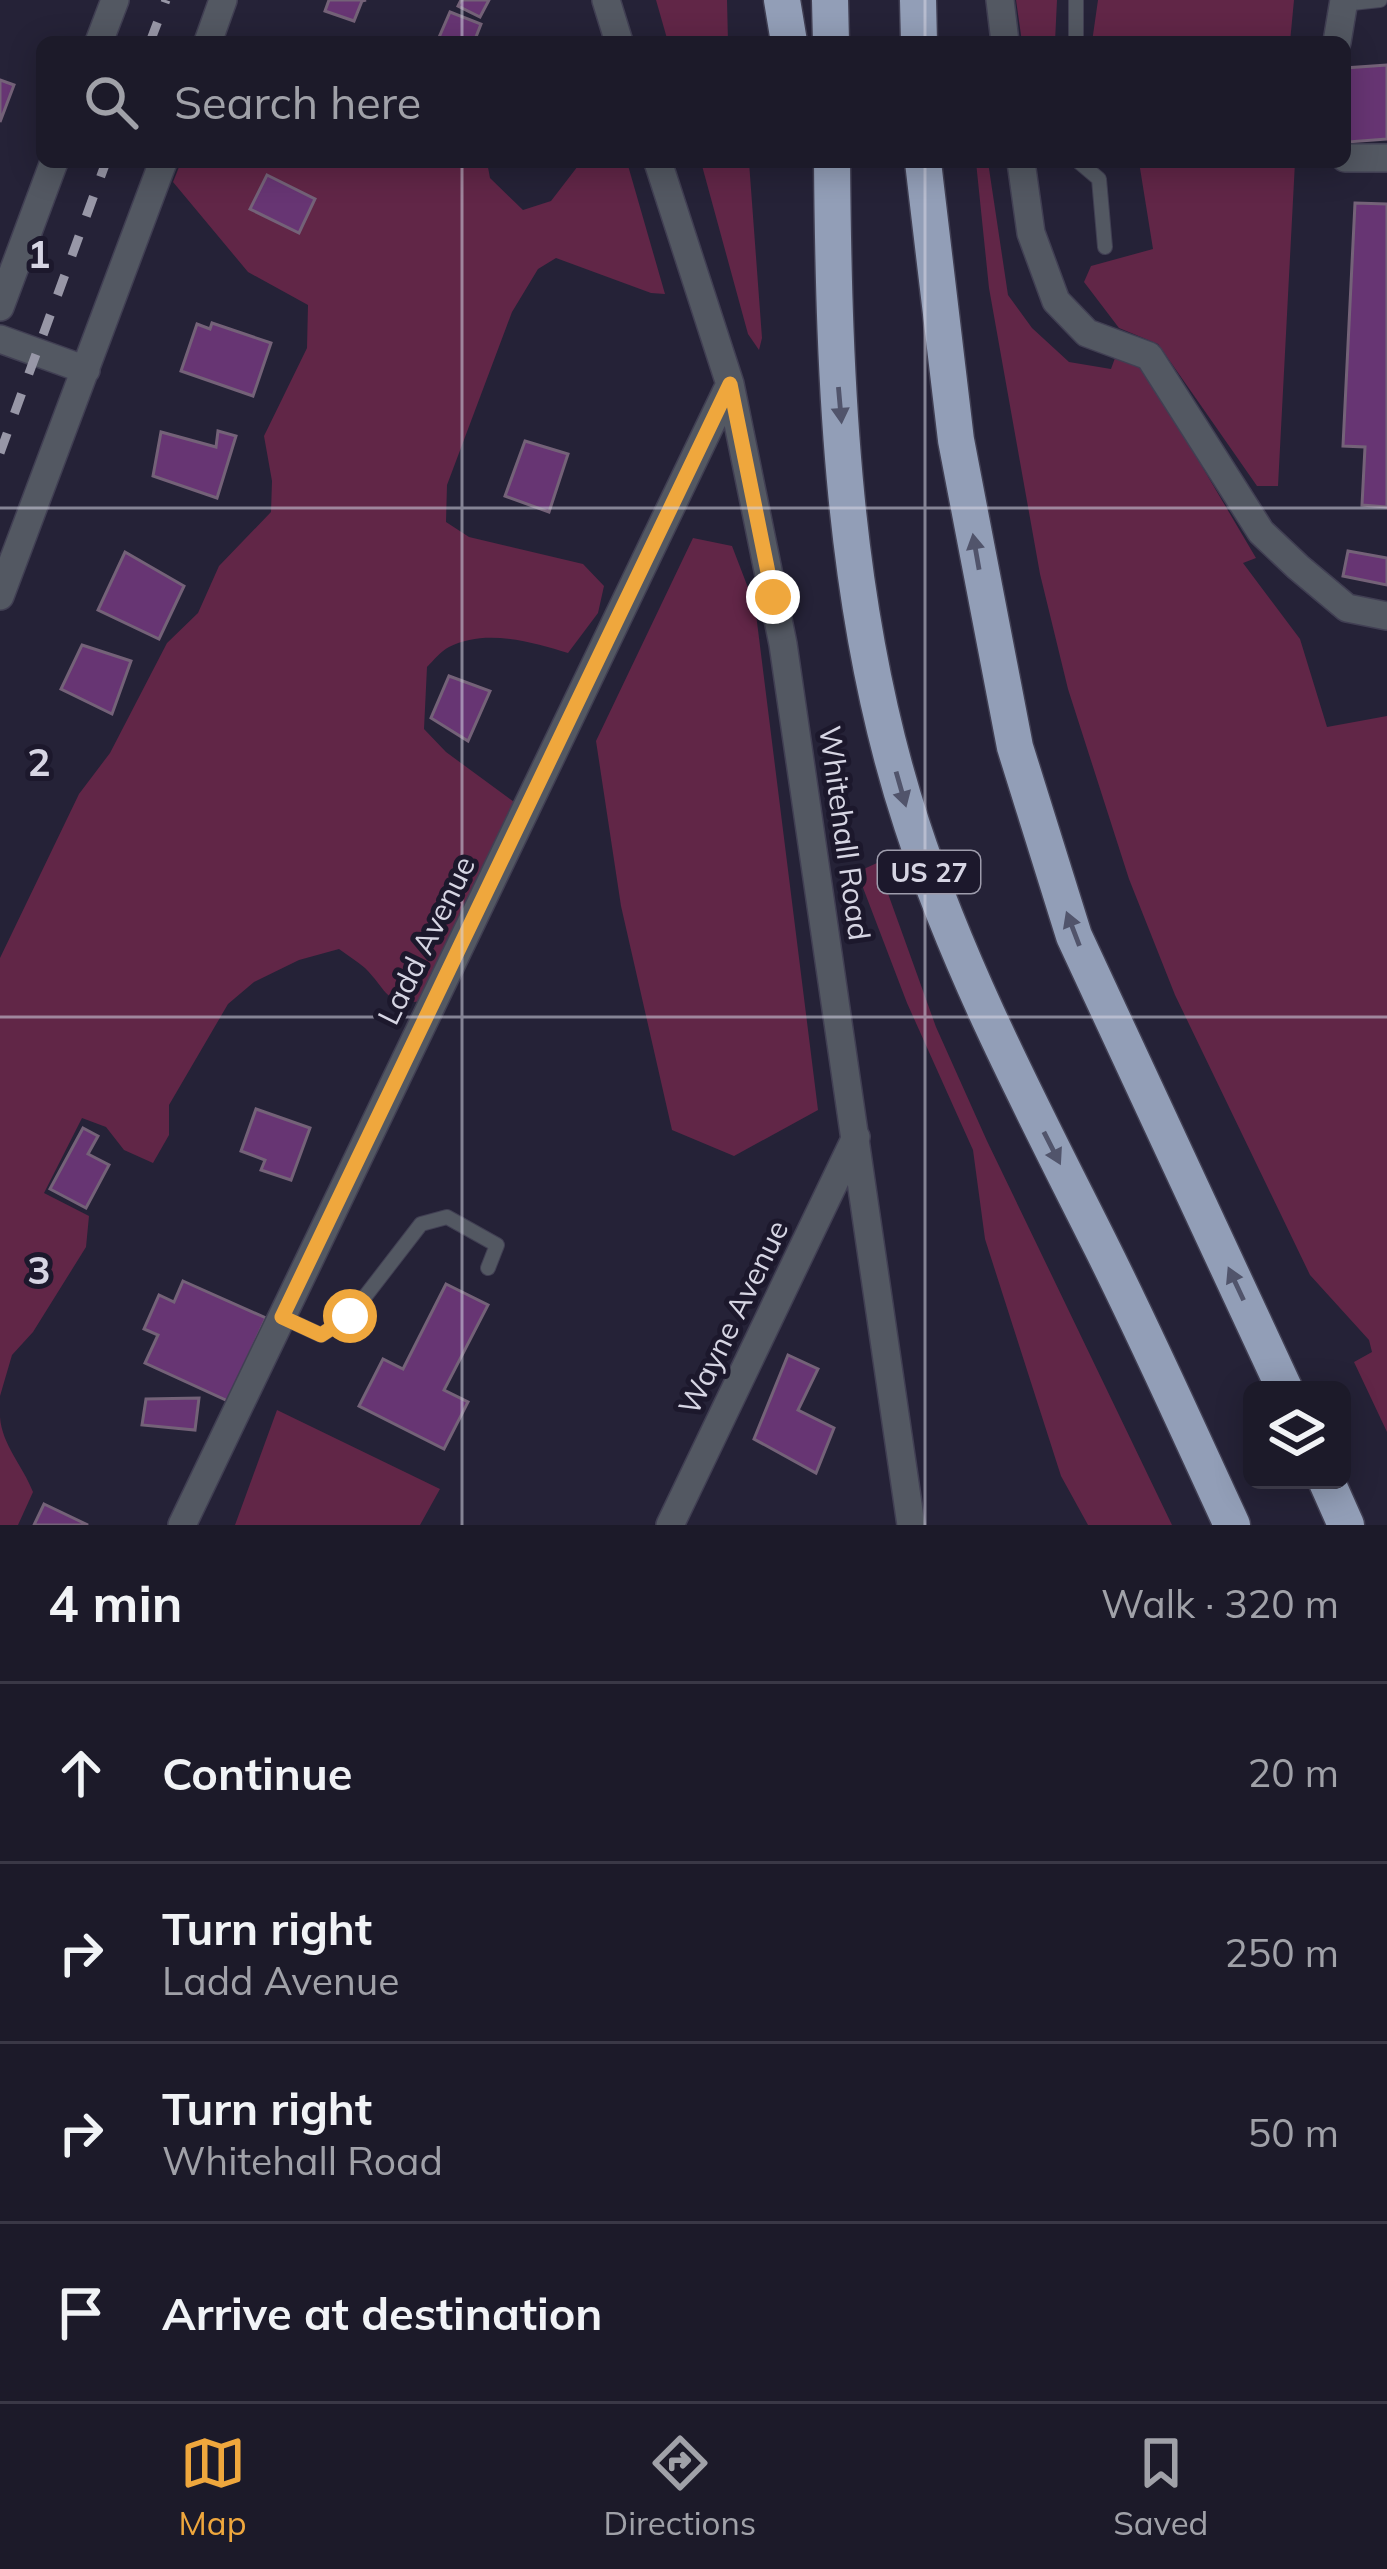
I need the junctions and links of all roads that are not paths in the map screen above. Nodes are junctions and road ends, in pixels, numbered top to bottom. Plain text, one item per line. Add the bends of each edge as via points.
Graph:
1 (115, 0) edge
2 (224, 0) edge
3 (606, 0) edge
4 (782, 0) edge
5 (830, 0) edge
6 (918, 0) edge
7 (1000, 0) edge
8 (1076, 0) edge
9 (1381, 0) edge
10 (1343, 2) edge
11 (101, 36) edge
12 (210, 36) edge
13 (617, 36) edge
14 (788, 36) edge
15 (831, 36) edge
16 (919, 36) edge
17 (1004, 36) edge
18 (1076, 36) edge
19 (1338, 36) edge
20 (1351, 158) edge
21 (1387, 158) edge
22 (52, 168) edge
23 (161, 168) edge
24 (660, 168) edge
25 (810, 168) edge
26 (832, 168) edge
27 (924, 168) edge
28 (1022, 168) edge
29 (1086, 168) edge
30 (1105, 247) dead end
31 (0, 307) edge
32 (833, 322) junction
33 (0, 339) edge
34 (86, 370) junction
35 (730, 384) junction
36 (0, 596) edge
37 (1387, 616) edge
38 (856, 1137) junction
39 (488, 1268) dead end
40 (282, 1317) junction
41 (1281, 1381) edge
42 (1330, 1489) edge
43 (182, 1525) edge
44 (670, 1525) edge
45 (911, 1525) edge
46 (1232, 1525) edge
47 (1346, 1525) edge

1 - 11 street
2 - 12 street
3 - 13 street
4 - 14 highway
5 - 15 highway
6 - 16 highway
7 - 17 street
8 - 18 lane
9 - 10 lane
10 - 19 street
20 - 21 street
22 - 31 street
23 - 34 street
24 - 35 street, Whitehall Road
25 - 32 highway
26 - 32 highway, US 27
41 -> 27 highway via 1074,936 1015,747 956,440
28 - 37 street via 1031,233 1056,302 1087,333 1148,356 1273,544 1347,608
29 - 30 lane via 1100,179
32 -> 46 highway, US 27 via 854,575 911,825 976,995
33 - 34 street
34 - 36 street
35 - 38 street, Whitehall Road via 783,644
35 - 40 street, Ladd Avenue
38 - 44 street, Wayne Avenue
38 - 45 street, Whitehall Road
39 - 40 lane via 496,1245 448,1217 421,1224 350,1316 321,1335
40 - 43 street, Ladd Avenue
42 - 47 highway

